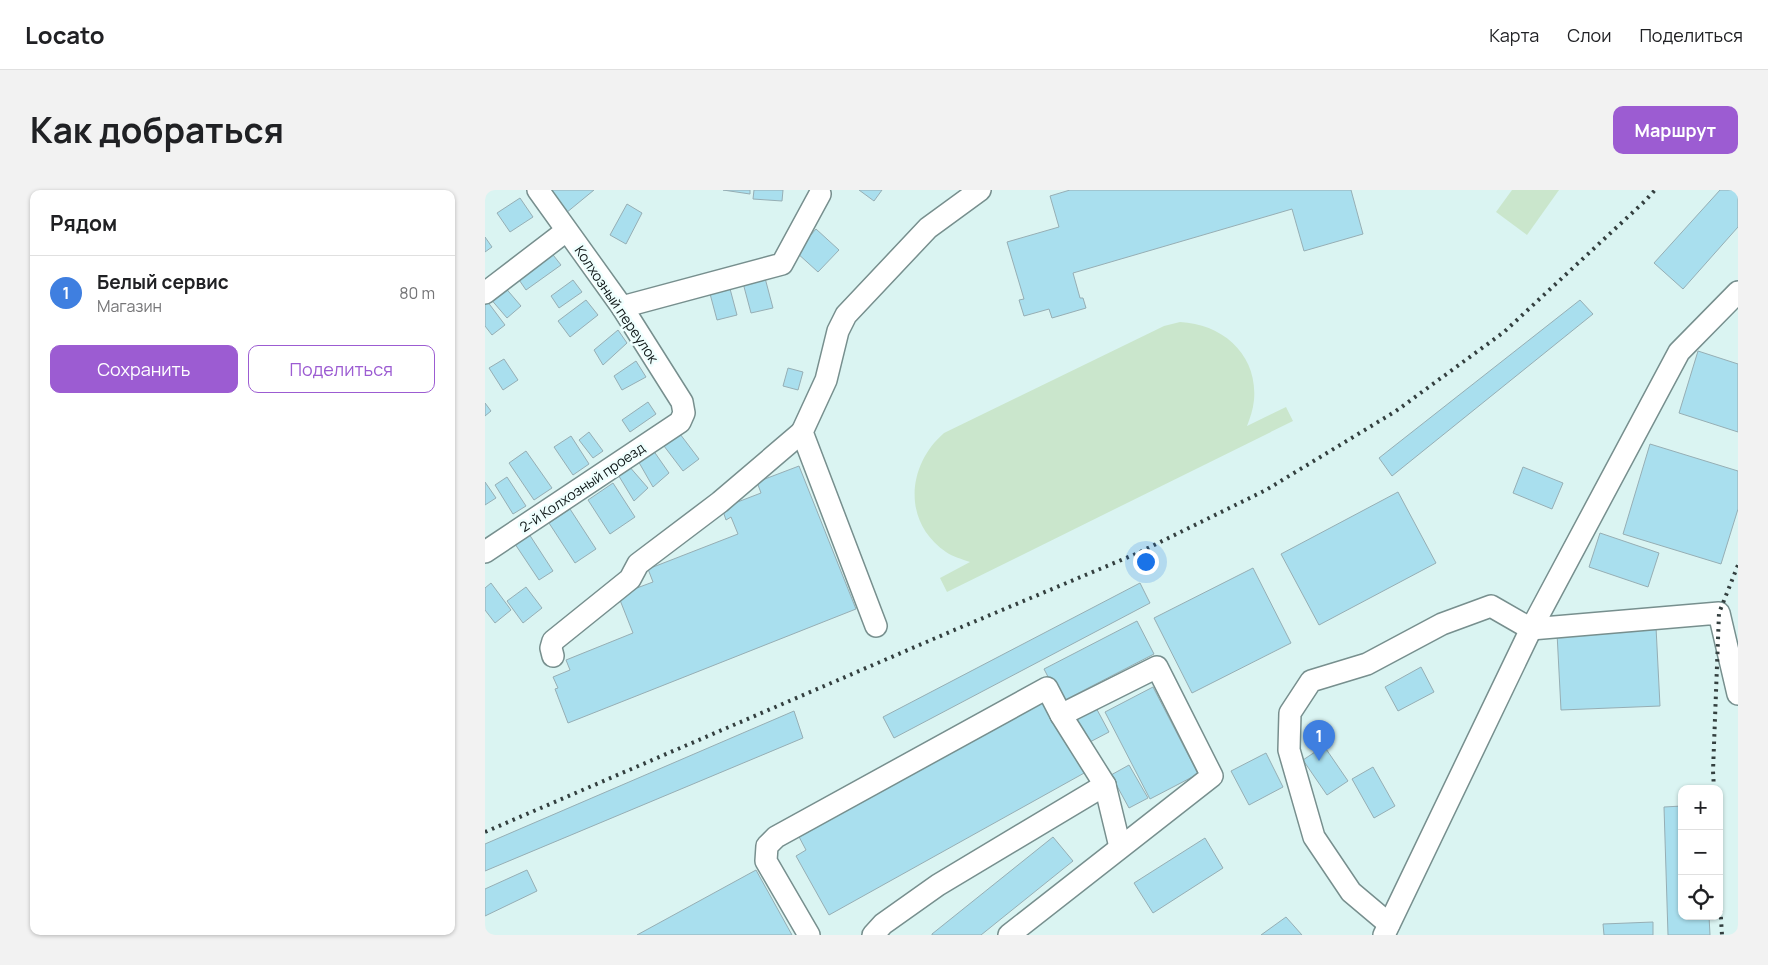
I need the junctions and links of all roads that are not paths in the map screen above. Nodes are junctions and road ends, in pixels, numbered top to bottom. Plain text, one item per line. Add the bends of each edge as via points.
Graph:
1 (538, 190) edge
2 (980, 190) edge
3 (820, 194) dead end
4 (566, 231) junction
5 (1738, 292) edge
6 (485, 293) edge
7 (622, 307) junction
8 (680, 422) joint
9 (802, 432) junction
10 (485, 552) edge
11 (877, 626) dead end
12 (1531, 629) junction
13 (553, 656) dead end
14 (1738, 694) edge
15 (1061, 715) junction
16 (1105, 785) junction
17 (1121, 847) junction
18 (1386, 929) edge
19 (809, 935) edge
20 (873, 935) edge
21 (1009, 935) edge

1 - 4 street, Колхозный переулок
2 - 9 street via 928,228 847,315 825,380
3 - 7 street via 781,264
4 - 6 street
4 - 7 street, Колхозный переулок
5 - 12 street via 1679,352
7 - 8 street, Колхозный переулок via 682,402 684,413
8 - 10 street, 2-й Колхозный проезд
9 - 11 street
9 - 13 street via 720,502 638,564 630,579 553,641
12 - 14 street via 1719,613
12 - 18 street
12 - 18 street via 1491,606 1442,624 1367,664 1311,681 1290,713 1289,750 1314,837 1351,892
15 - 16 street
15 - 17 street via 1157,667 1212,776
15 - 19 street via 1047,688 776,837 767,846 766,861
16 - 17 street
16 - 20 street via 938,885 883,924
17 - 21 street

